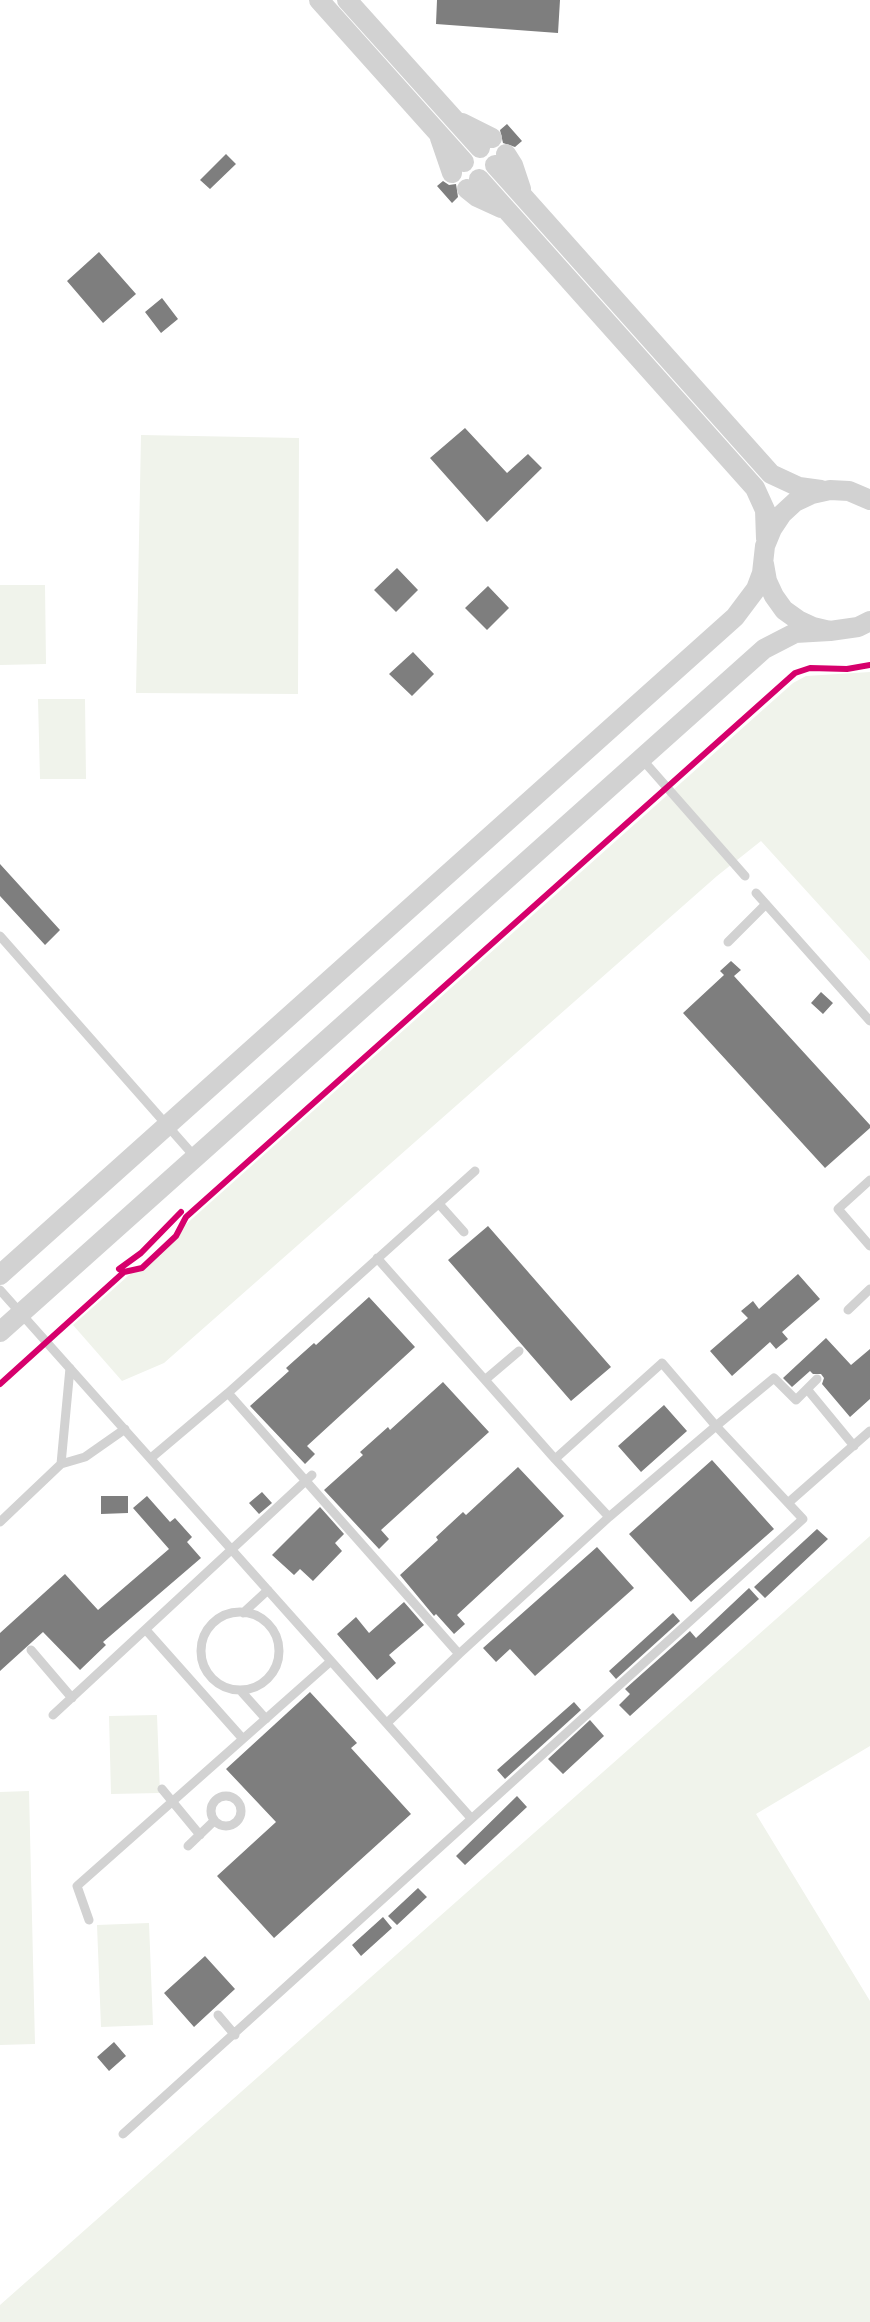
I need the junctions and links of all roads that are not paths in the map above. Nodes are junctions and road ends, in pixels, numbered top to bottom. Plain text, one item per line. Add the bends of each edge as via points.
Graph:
1 (319, 0) edge
2 (347, 0) edge
3 (486, 143) dead end
4 (501, 160) dead end
5 (458, 167) dead end
6 (473, 184) dead end
7 (870, 486) edge
8 (840, 491) junction
9 (870, 500) edge
10 (765, 555) junction
11 (870, 621) edge
12 (835, 631) junction
13 (870, 636) edge
14 (641, 758) junction
15 (745, 876) dead end
16 (756, 893) dead end
17 (766, 904) junction
18 (0, 936) edge
19 (728, 942) dead end
20 (870, 1021) edge
21 (168, 1125) junction
22 (195, 1157) junction
23 (474, 1171) dead end
24 (870, 1180) edge
25 (439, 1204) junction
26 (464, 1232) dead end
27 (870, 1246) edge
28 (377, 1258) junction
29 (0, 1275) edge
30 (0, 1290) edge
31 (866, 1292) edge
32 (870, 1304) edge
33 (848, 1310) dead end
34 (21, 1313) junction
35 (0, 1332) edge
36 (519, 1352) dead end
37 (70, 1368) junction
38 (486, 1379) junction
39 (817, 1379) dead end
40 (807, 1389) junction
41 (228, 1393) junction
42 (716, 1426) junction
43 (125, 1429) junction
44 (870, 1431) edge
45 (854, 1446) junction
46 (151, 1458) junction
47 (555, 1460) junction
48 (61, 1464) junction
49 (309, 1479) junction
50 (788, 1503) junction
51 (609, 1517) junction
52 (0, 1522) edge
53 (233, 1550) junction
54 (268, 1590) junction
55 (243, 1613) junction
56 (146, 1630) junction
57 (31, 1650) dead end
58 (459, 1654) junction
59 (331, 1661) junction
60 (240, 1690) junction
61 (72, 1698) junction
62 (54, 1715) dead end
63 (266, 1719) junction
64 (387, 1723) junction
65 (243, 1739) junction
66 (162, 1789) dead end
67 (173, 1803) junction
68 (471, 1818) junction
69 (214, 1821) dead end
70 (200, 1835) junction
71 (188, 1846) dead end
72 (89, 1920) dead end
73 (218, 2015) dead end
74 (235, 2035) junction
75 (123, 2134) dead end

1 - 5 street via 436,131
2 - 3 street via 452,117
4 - 8 street via 528,202 771,474 799,487
6 - 10 street via 513,216 755,488 767,522
7 - 8 street
8 - 9 street
8 - 10 street via 812,494 795,502 772,529
10 - 12 street via 767,581 784,610 805,624
10 - 21 street via 756,589 735,617
11 - 12 street
12 - 13 street
12 - 14 street via 795,633 764,649
14 - 15 lane
14 - 22 street
16 - 17 lane
17 - 19 lane
17 - 20 lane
18 - 21 lane
21 - 22 lane
21 - 29 street
22 - 34 street
23 - 25 lane
24 - 27 lane via 838,1209
25 - 26 lane
25 - 28 lane
28 - 38 lane
28 - 41 lane
30 - 34 lane
31 - 32 lane
31 - 33 lane
34 - 35 street
34 - 37 lane
36 - 38 lane
37 - 43 lane
37 - 48 lane
38 - 47 lane
39 - 40 lane
40 - 42 lane via 796,1400 774,1377
40 - 45 lane
41 - 46 lane
41 - 49 lane
42 - 47 lane via 662,1363
42 - 50 lane
42 - 51 lane
43 - 46 lane
43 - 48 lane via 85,1457
44 - 45 lane
45 - 50 lane
46 - 53 lane
47 - 51 lane
48 - 52 lane
49 - 53 lane
49 - 58 lane
50 - 68 lane via 803,1519
51 - 58 lane
53 - 54 lane
53 - 56 lane
54 - 55 lane
54 - 59 lane
55 - 60 lane via 267,1623 279,1644 279,1656 269,1678
55 - 60 lane via 222,1617 212,1624 201,1646 201,1658 213,1680 223,1687
56 - 61 lane
56 - 65 lane
57 - 61 lane
58 - 64 lane
59 - 63 lane
59 - 64 lane
60 - 63 lane
61 - 62 lane
63 - 65 lane
64 - 68 lane
65 - 67 lane
66 - 67 lane
67 - 70 lane
67 - 72 lane via 77,1886
68 - 74 lane
69 - 70 lane
70 - 71 lane
73 - 74 lane
74 - 75 lane

